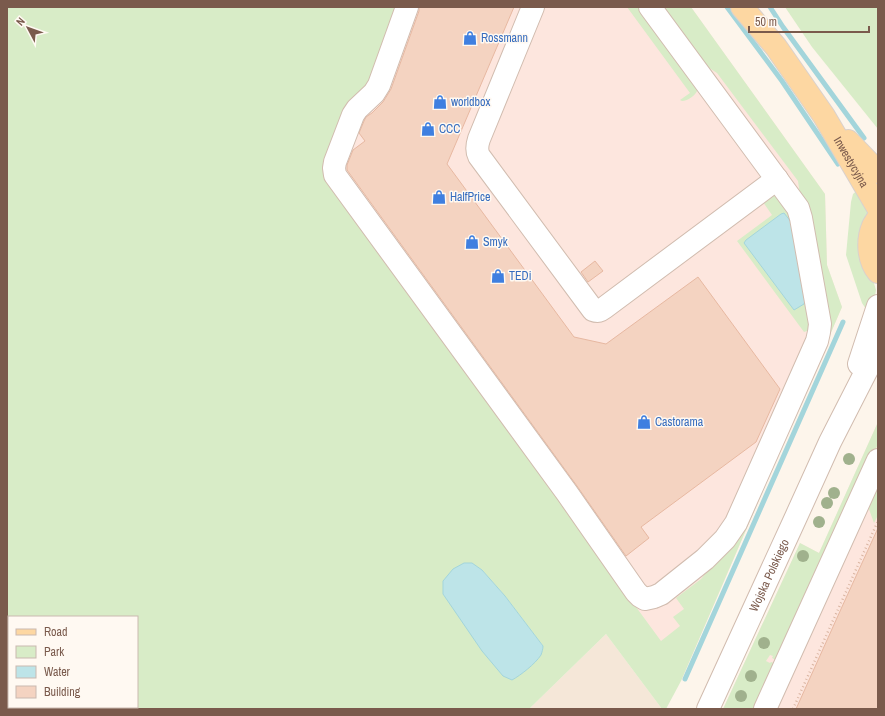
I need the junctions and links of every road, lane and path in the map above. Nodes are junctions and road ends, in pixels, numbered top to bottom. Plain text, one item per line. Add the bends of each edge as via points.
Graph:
1 (408, 7) edge
2 (533, 7) edge
3 (650, 7) edge
4 (742, 7) edge
5 (753, 7) edge
6 (776, 47) junction
7 (824, 116) junction
8 (878, 172) edge
9 (777, 179) junction
10 (878, 208) edge
11 (878, 218) edge
12 (878, 272) edge
13 (878, 306) edge
14 (878, 348) edge
15 (830, 442) junction
16 (878, 460) edge
17 (878, 521) edge
18 (708, 709) edge
19 (765, 709) edge
20 (793, 709) edge

1 - 9 street via 379,85 374,94 357,109 350,121 335,162 335,174 631,586 645,599 661,594 705,559 725,539 736,523 817,341 820,324 801,218 798,208
2 - 9 street via 479,139 477,152 593,310 600,311
3 - 9 street
4 - 6 main road, Inwestycyjna
5 - 6 main road, Inwestycyjna
6 - 7 main road, Inwestycyjna
7 - 8 main road, Inwestycyjna
7 - 10 main road, Inwestycyjna
11 - 12 main road via 869,241 870,256
13 - 15 street, Wojska Polskiego
14 - 15 street, Wojska Polskiego
15 - 18 street, Wojska Polskiego
16 - 19 street
17 - 20 path

